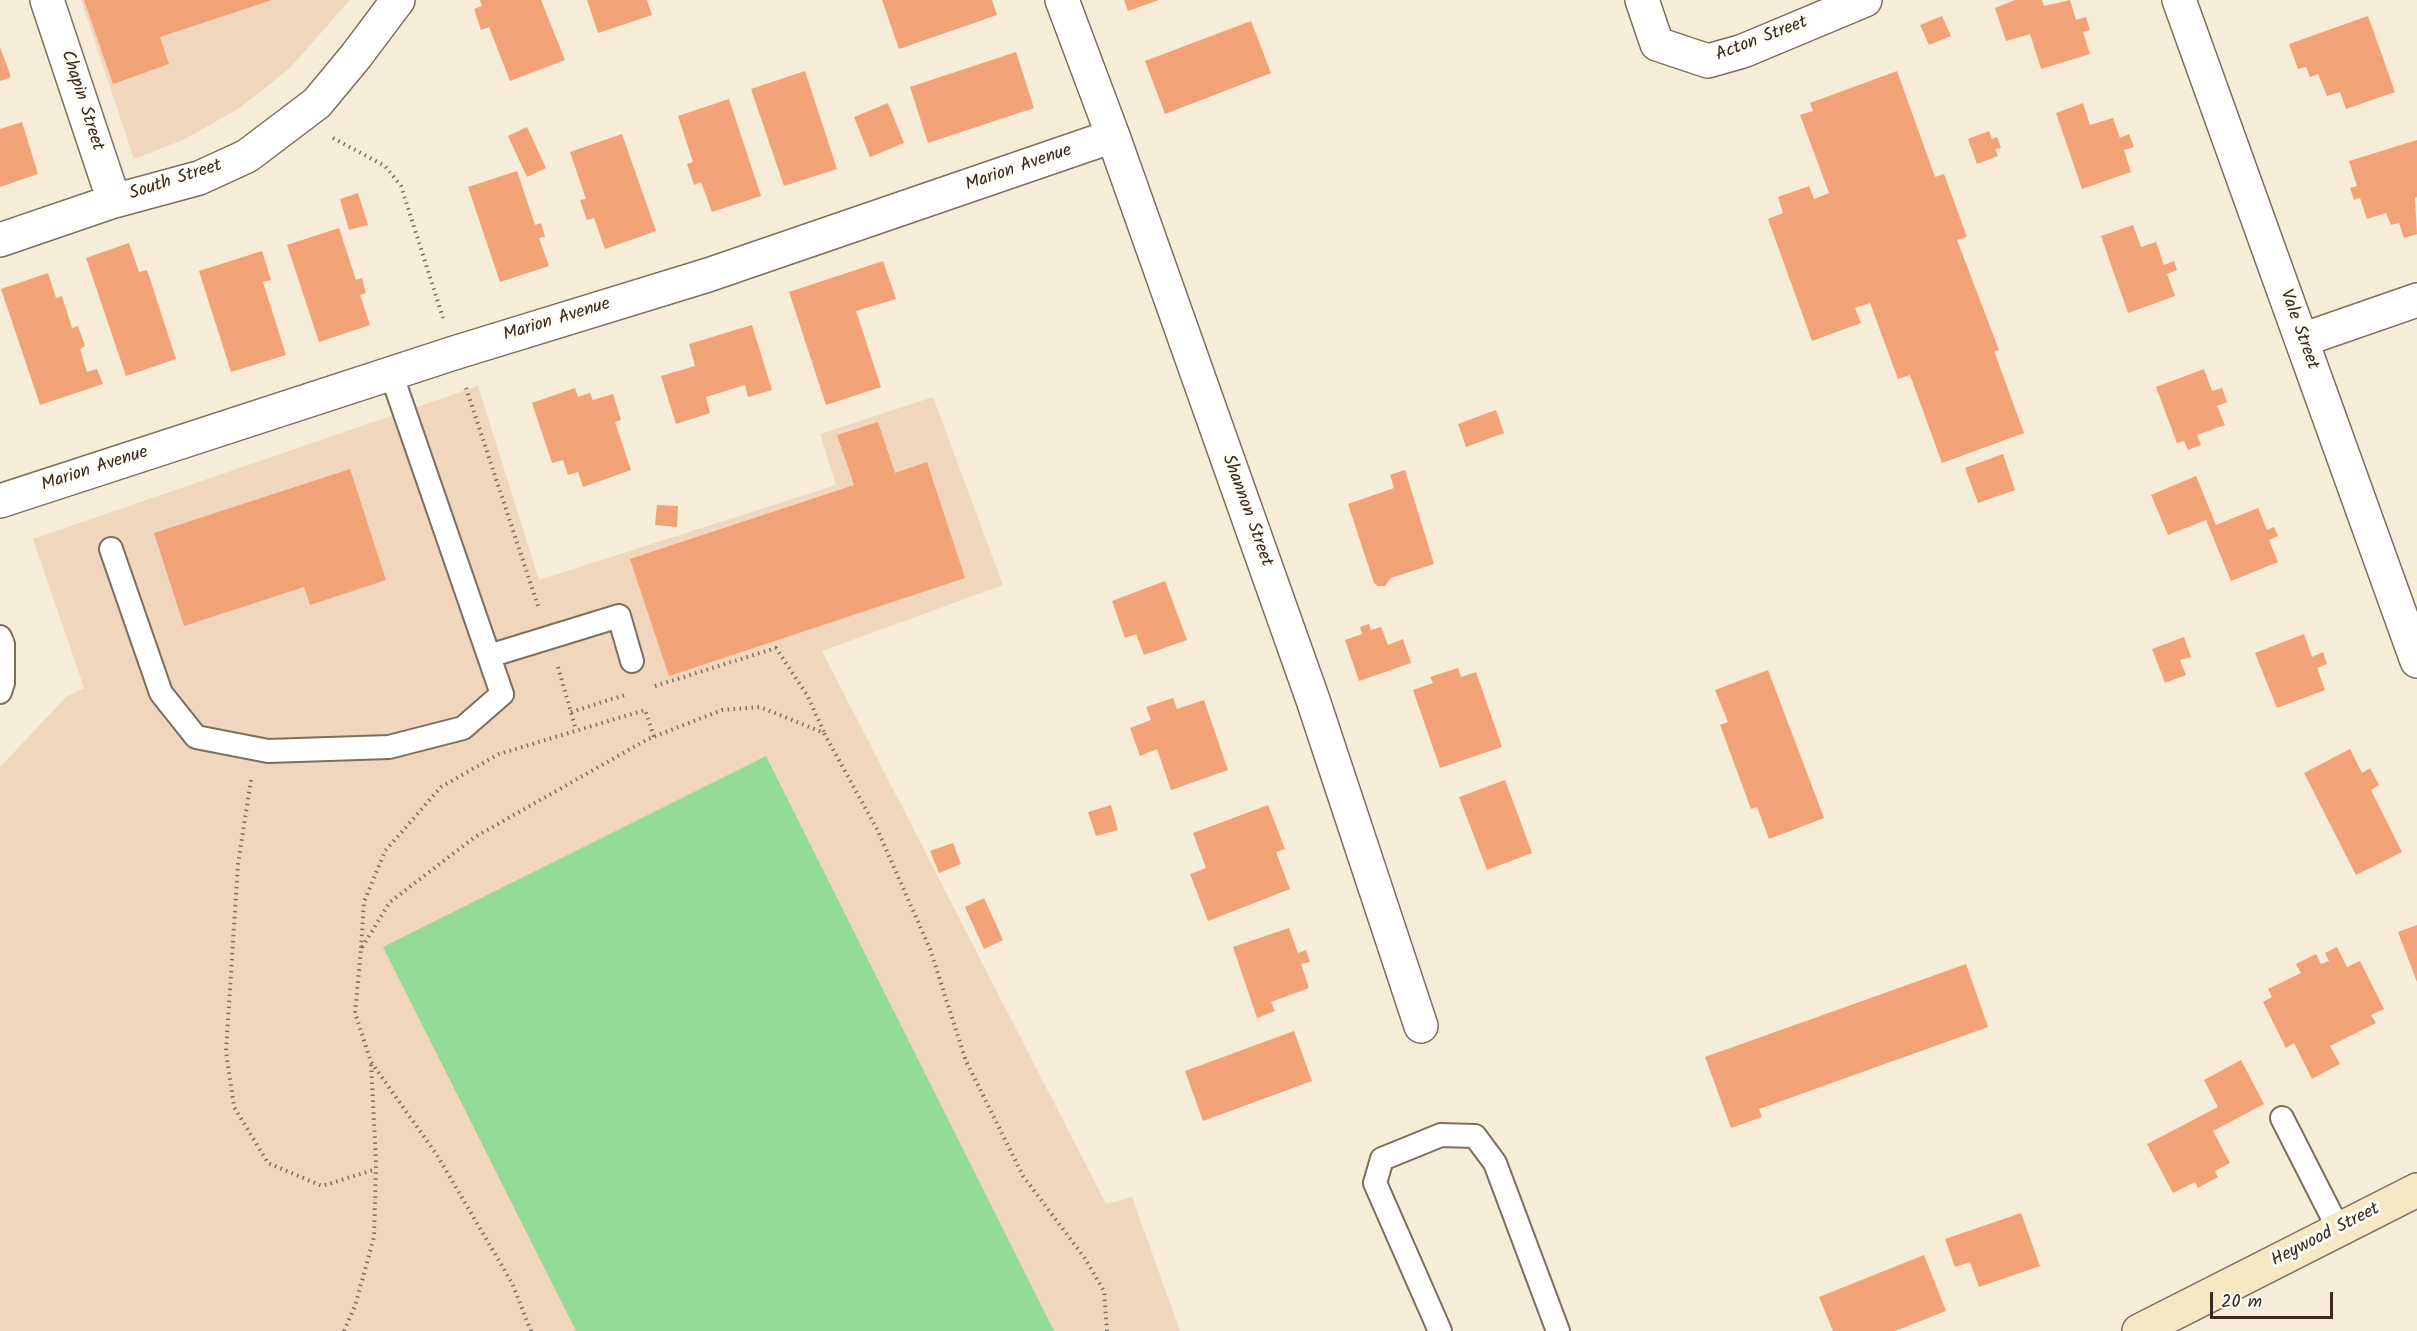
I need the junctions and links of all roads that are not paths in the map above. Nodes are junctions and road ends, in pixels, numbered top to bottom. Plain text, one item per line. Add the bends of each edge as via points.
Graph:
1 (47, 0) edge
2 (398, 0) edge
3 (1062, 0) edge
4 (1642, 0) edge
5 (1865, 0) edge
6 (2179, 0) edge
7 (1828, 7) edge
8 (1113, 136) junction
9 (114, 201) junction
10 (0, 240) edge
11 (2417, 300) edge
12 (2302, 340) junction
13 (391, 374) junction
14 (0, 501) edge
15 (111, 549) dead end
16 (0, 637) edge
17 (489, 656) junction
18 (632, 660) dead end
19 (2417, 661) edge
20 (0, 692) edge
21 (1421, 1026) dead end
22 (2282, 1118) dead end
23 (2416, 1192) edge
24 (2339, 1230) junction
25 (1440, 1331) edge
26 (1558, 1331) edge
27 (2139, 1331) edge

1 - 9 street, Chapin Street
2 - 9 street, South Street via 316,103 247,156 199,178
3 - 8 street, Shannon Street
4 - 7 street, Acton Street via 1658,45 1708,61 1743,51
5 - 7 street, Acton Street
6 - 12 street, Vale Street
8 - 13 street, Marion Avenue via 708,275
8 - 21 street, Shannon Street via 1313,700
9 - 10 street, South Street
11 - 12 street
12 - 19 street, Vale Street
13 - 14 street, Marion Avenue
13 - 17 lane
15 - 17 lane via 161,693 196,737 268,751 389,747 463,728 502,694
16 - 20 lane
17 - 18 lane via 619,616
22 - 24 lane
23 - 24 street, Heywood Street
24 - 27 street, Heywood Street
25 - 26 lane via 1375,1183 1382,1159 1441,1135 1475,1136 1495,1163

